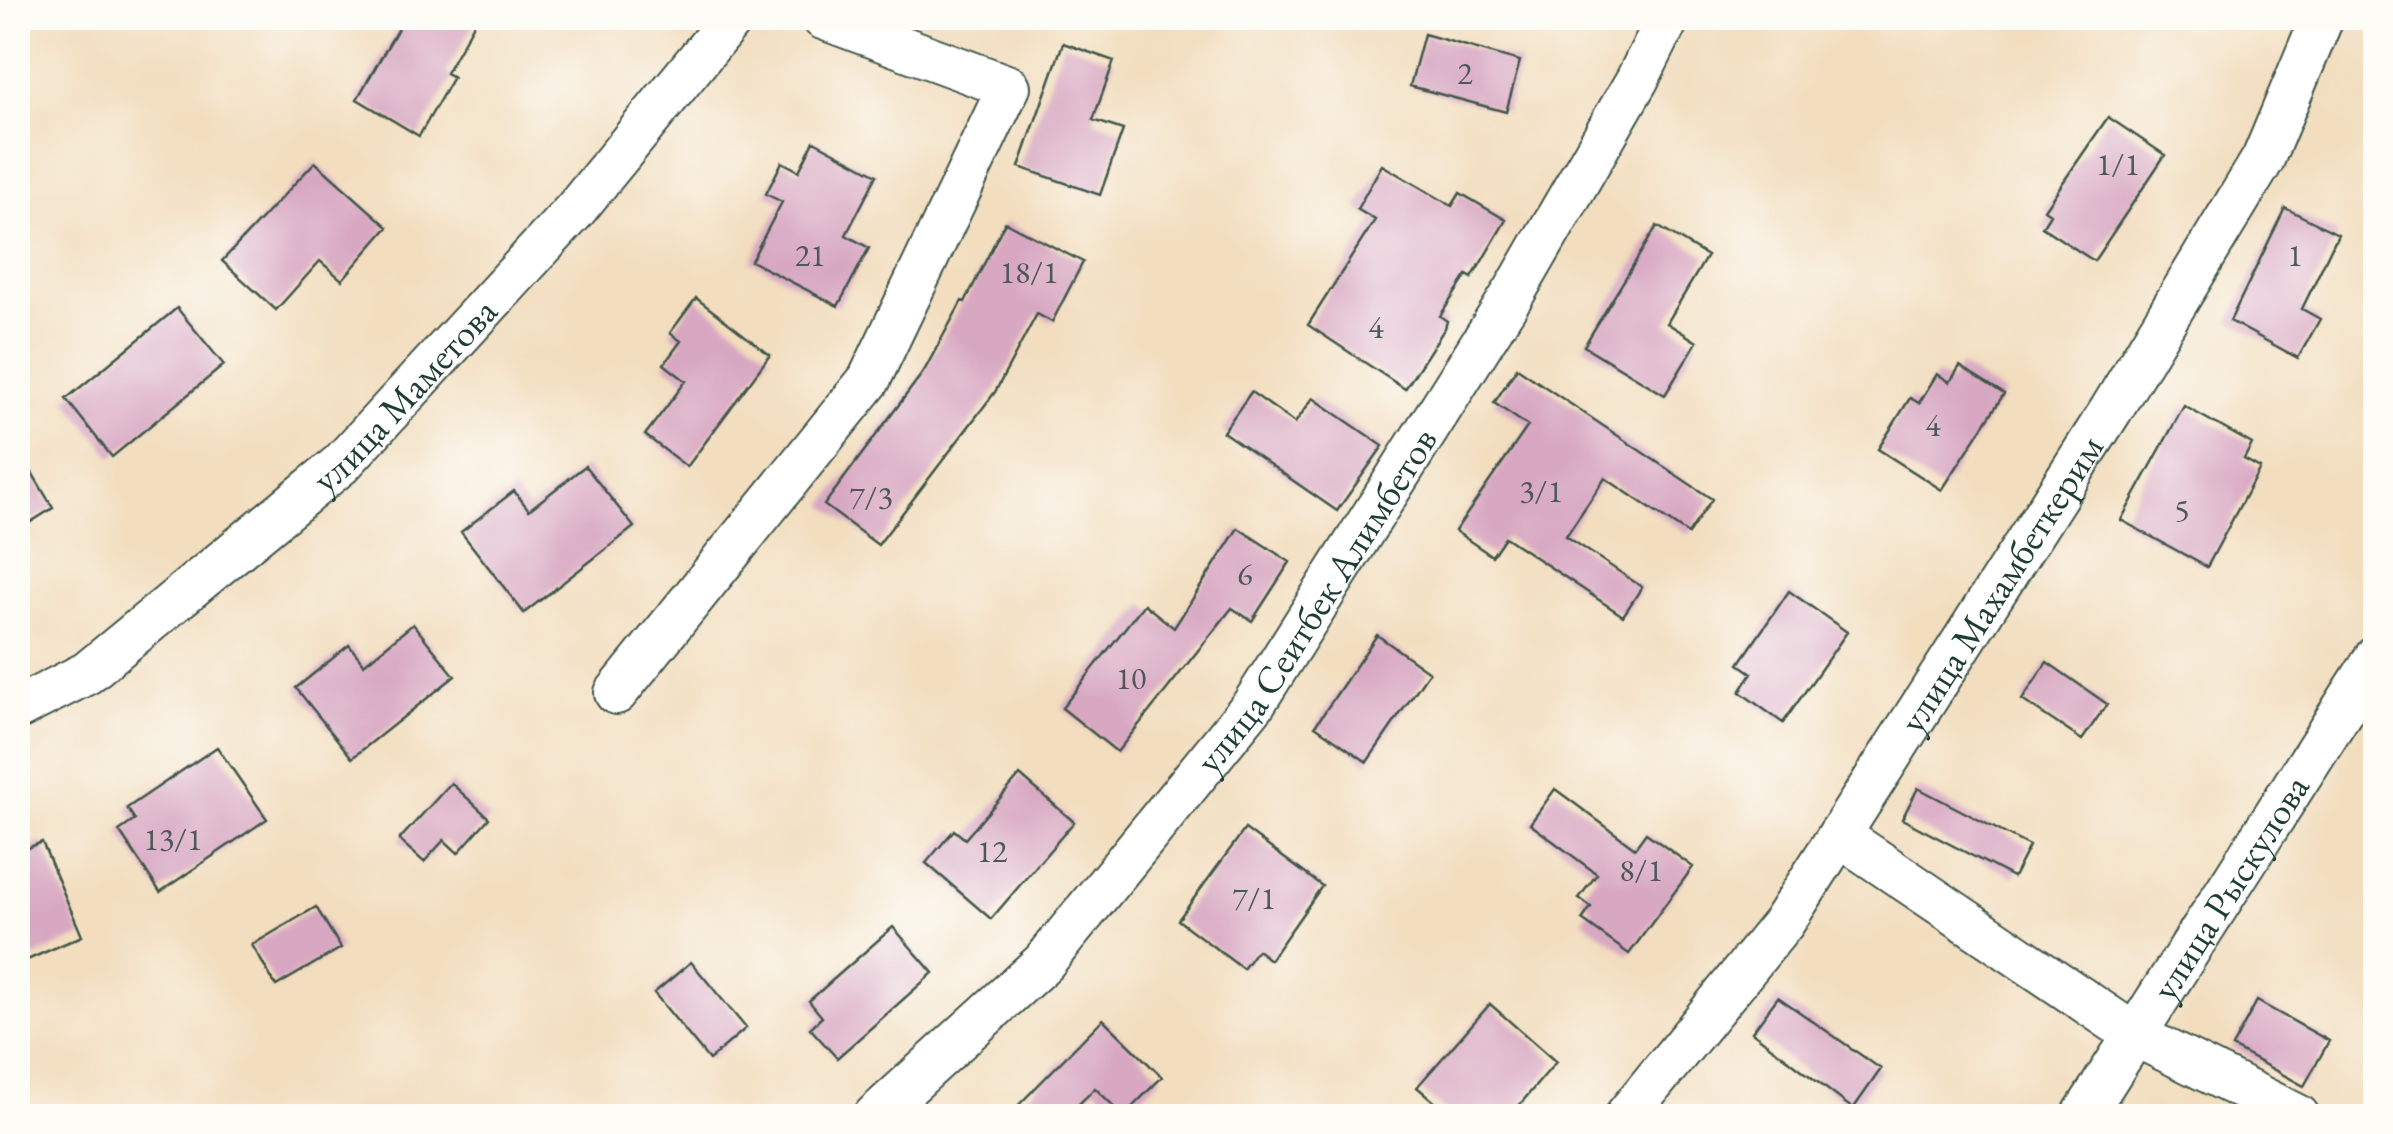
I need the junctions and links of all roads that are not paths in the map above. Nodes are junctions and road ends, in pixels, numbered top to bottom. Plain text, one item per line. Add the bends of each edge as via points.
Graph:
1 (732, 18) edge
2 (823, 18) edge
3 (1668, 18) edge
4 (2322, 18) edge
5 (2376, 657) edge
6 (616, 693) dead end
7 (18, 708) edge
8 (1839, 835) junction
9 (2135, 1035) junction
10 (875, 1116) edge
11 (1626, 1116) edge
12 (2083, 1116) edge
13 (2298, 1116) edge

1 - 7 street, улица Маметова via 575,210 341,464 87,673
2 - 6 street via 1009,87 870,380
3 - 10 street, улица Сеитбек Алимбетов via 1516,289 1253,705 1044,962
4 - 8 street, улица Махамбеткерим via 2263,159
5 - 9 street, улица Рыскулова
8 - 9 street
8 - 11 street, улица Махамбеткерим via 1783,923
9 - 12 street, улица Рыскулова
9 - 13 street

